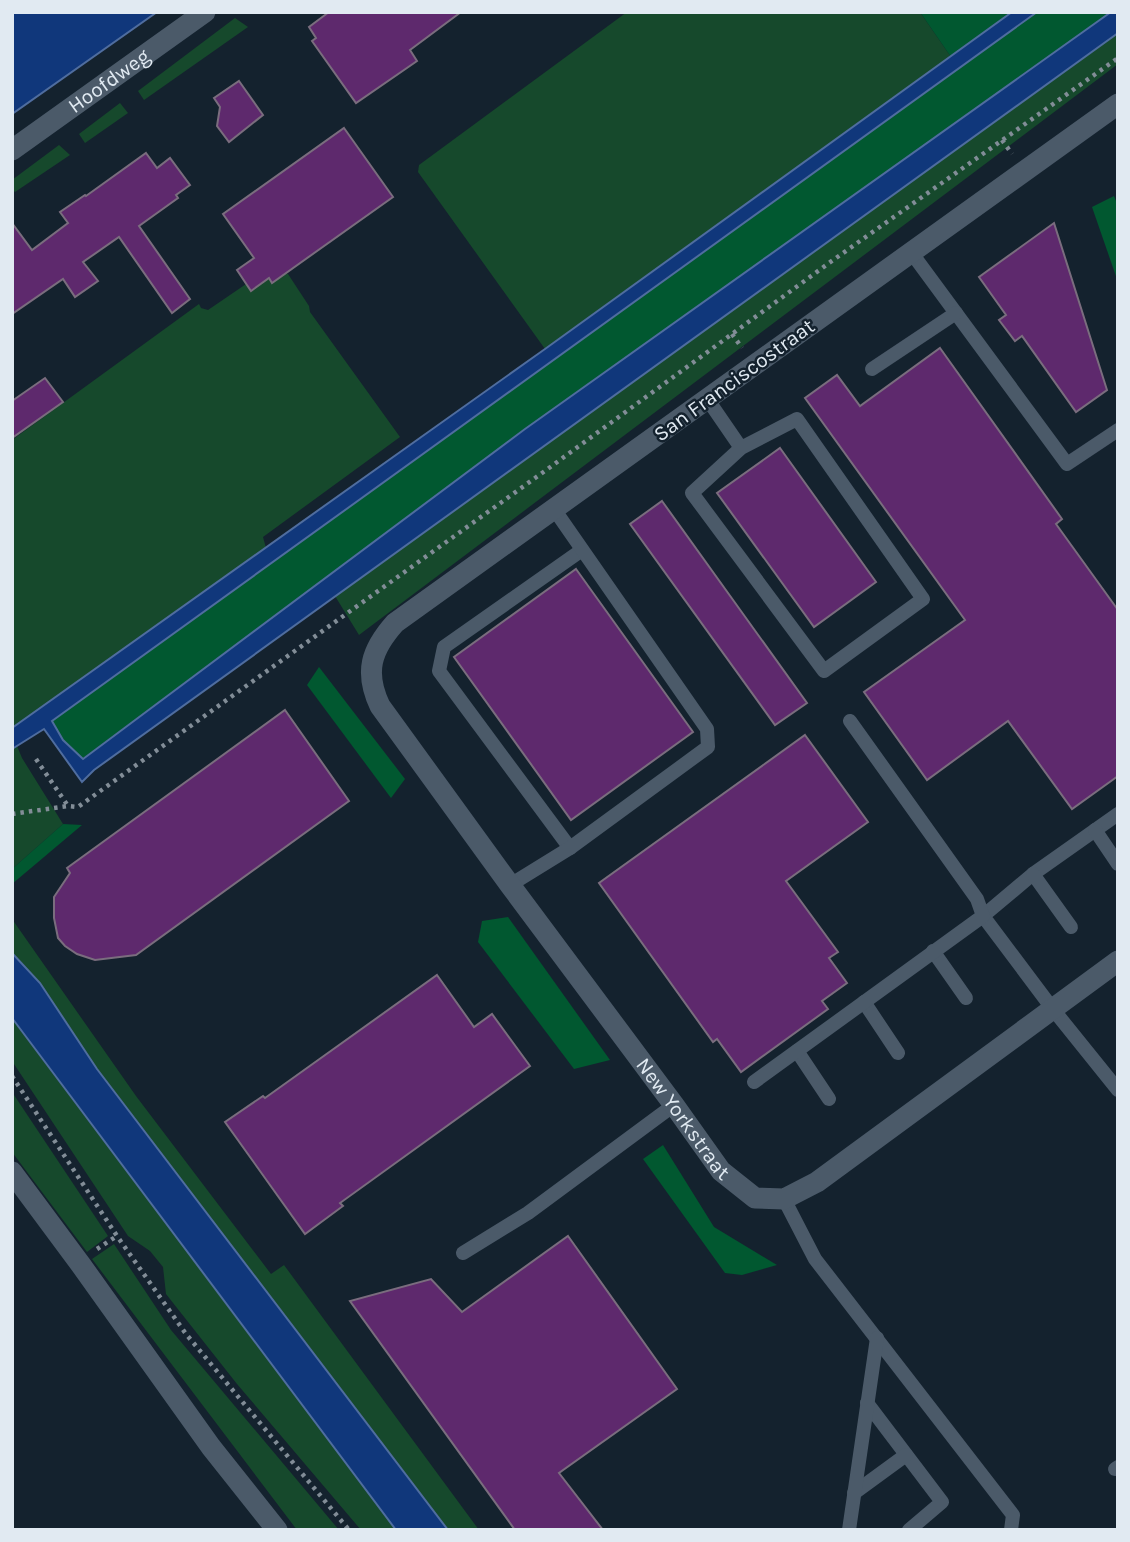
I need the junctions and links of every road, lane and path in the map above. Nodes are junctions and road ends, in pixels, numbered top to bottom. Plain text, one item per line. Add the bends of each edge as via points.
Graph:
1 (205, 12) edge
2 (1118, 58) edge
3 (1116, 111) edge
4 (12, 150) edge
5 (911, 252) junction
6 (956, 313) junction
7 (872, 369) dead end
8 (708, 400) junction
9 (1118, 430) edge
10 (741, 448) junction
11 (554, 509) junction
12 (582, 550) junction
13 (371, 672) joint
14 (850, 721) dead end
15 (36, 759) dead end
16 (68, 806) junction
17 (12, 814) edge
18 (1118, 814) edge
19 (1095, 830) junction
20 (570, 848) junction
21 (1118, 864) edge
22 (1033, 874) junction
23 (509, 885) junction
24 (983, 916) junction
25 (1070, 927) dead end
26 (933, 951) junction
27 (1118, 961) edge
28 (966, 998) dead end
29 (864, 1002) junction
30 (1052, 1009) junction
31 (797, 1051) junction
32 (898, 1053) dead end
33 (13, 1079) edge
34 (754, 1082) dead end
35 (1117, 1087) edge
36 (829, 1099) dead end
37 (674, 1105) junction
38 (12, 1172) edge
39 (784, 1199) junction
40 (463, 1253) dead end
41 (877, 1338) junction
42 (867, 1403) junction
43 (906, 1455) junction
44 (854, 1493) junction
45 (277, 1530) edge
46 (349, 1530) edge
47 (849, 1530) edge
48 (909, 1530) edge
49 (1011, 1530) edge

1 - 4 street, Hoofdweg
2 - 16 path via 78,807
3 - 5 street, San Franciscostraat
5 - 6 lane
5 - 8 street, San Franciscostraat
6 - 7 lane
6 - 9 lane via 1067,464
8 - 10 lane
8 - 11 street, San Franciscostraat
10 - 10 lane via 796,419 923,599 824,671 692,493
11 - 12 lane
11 - 13 street, San Franciscostraat via 395,623 378,645
12 - 20 lane via 707,729 708,747
12 - 20 lane via 444,647 439,671
13 - 23 street, New Yorkstraat via 380,706
14 - 24 lane via 977,899
15 - 16 path
16 - 17 path
18 - 19 lane
19 - 21 lane
19 - 22 lane
20 - 23 lane
22 - 24 lane
22 - 25 lane
23 - 37 street, New Yorkstraat
24 - 26 lane
24 - 30 lane
26 - 28 lane
26 - 29 lane
27 - 30 street
29 - 31 lane
29 - 32 lane
30 - 35 lane
30 - 39 street via 817,1182
31 - 34 lane
31 - 36 lane
33 - 46 path via 186,1334
37 - 39 street, New Yorkstraat via 721,1171 755,1198
37 - 40 lane via 528,1213
38 - 45 street via 211,1447
39 - 41 lane via 815,1259
41 - 42 lane
41 - 49 lane via 1013,1515
42 - 43 lane
42 - 44 lane
43 - 44 lane
43 - 48 lane via 942,1503
44 - 47 lane

